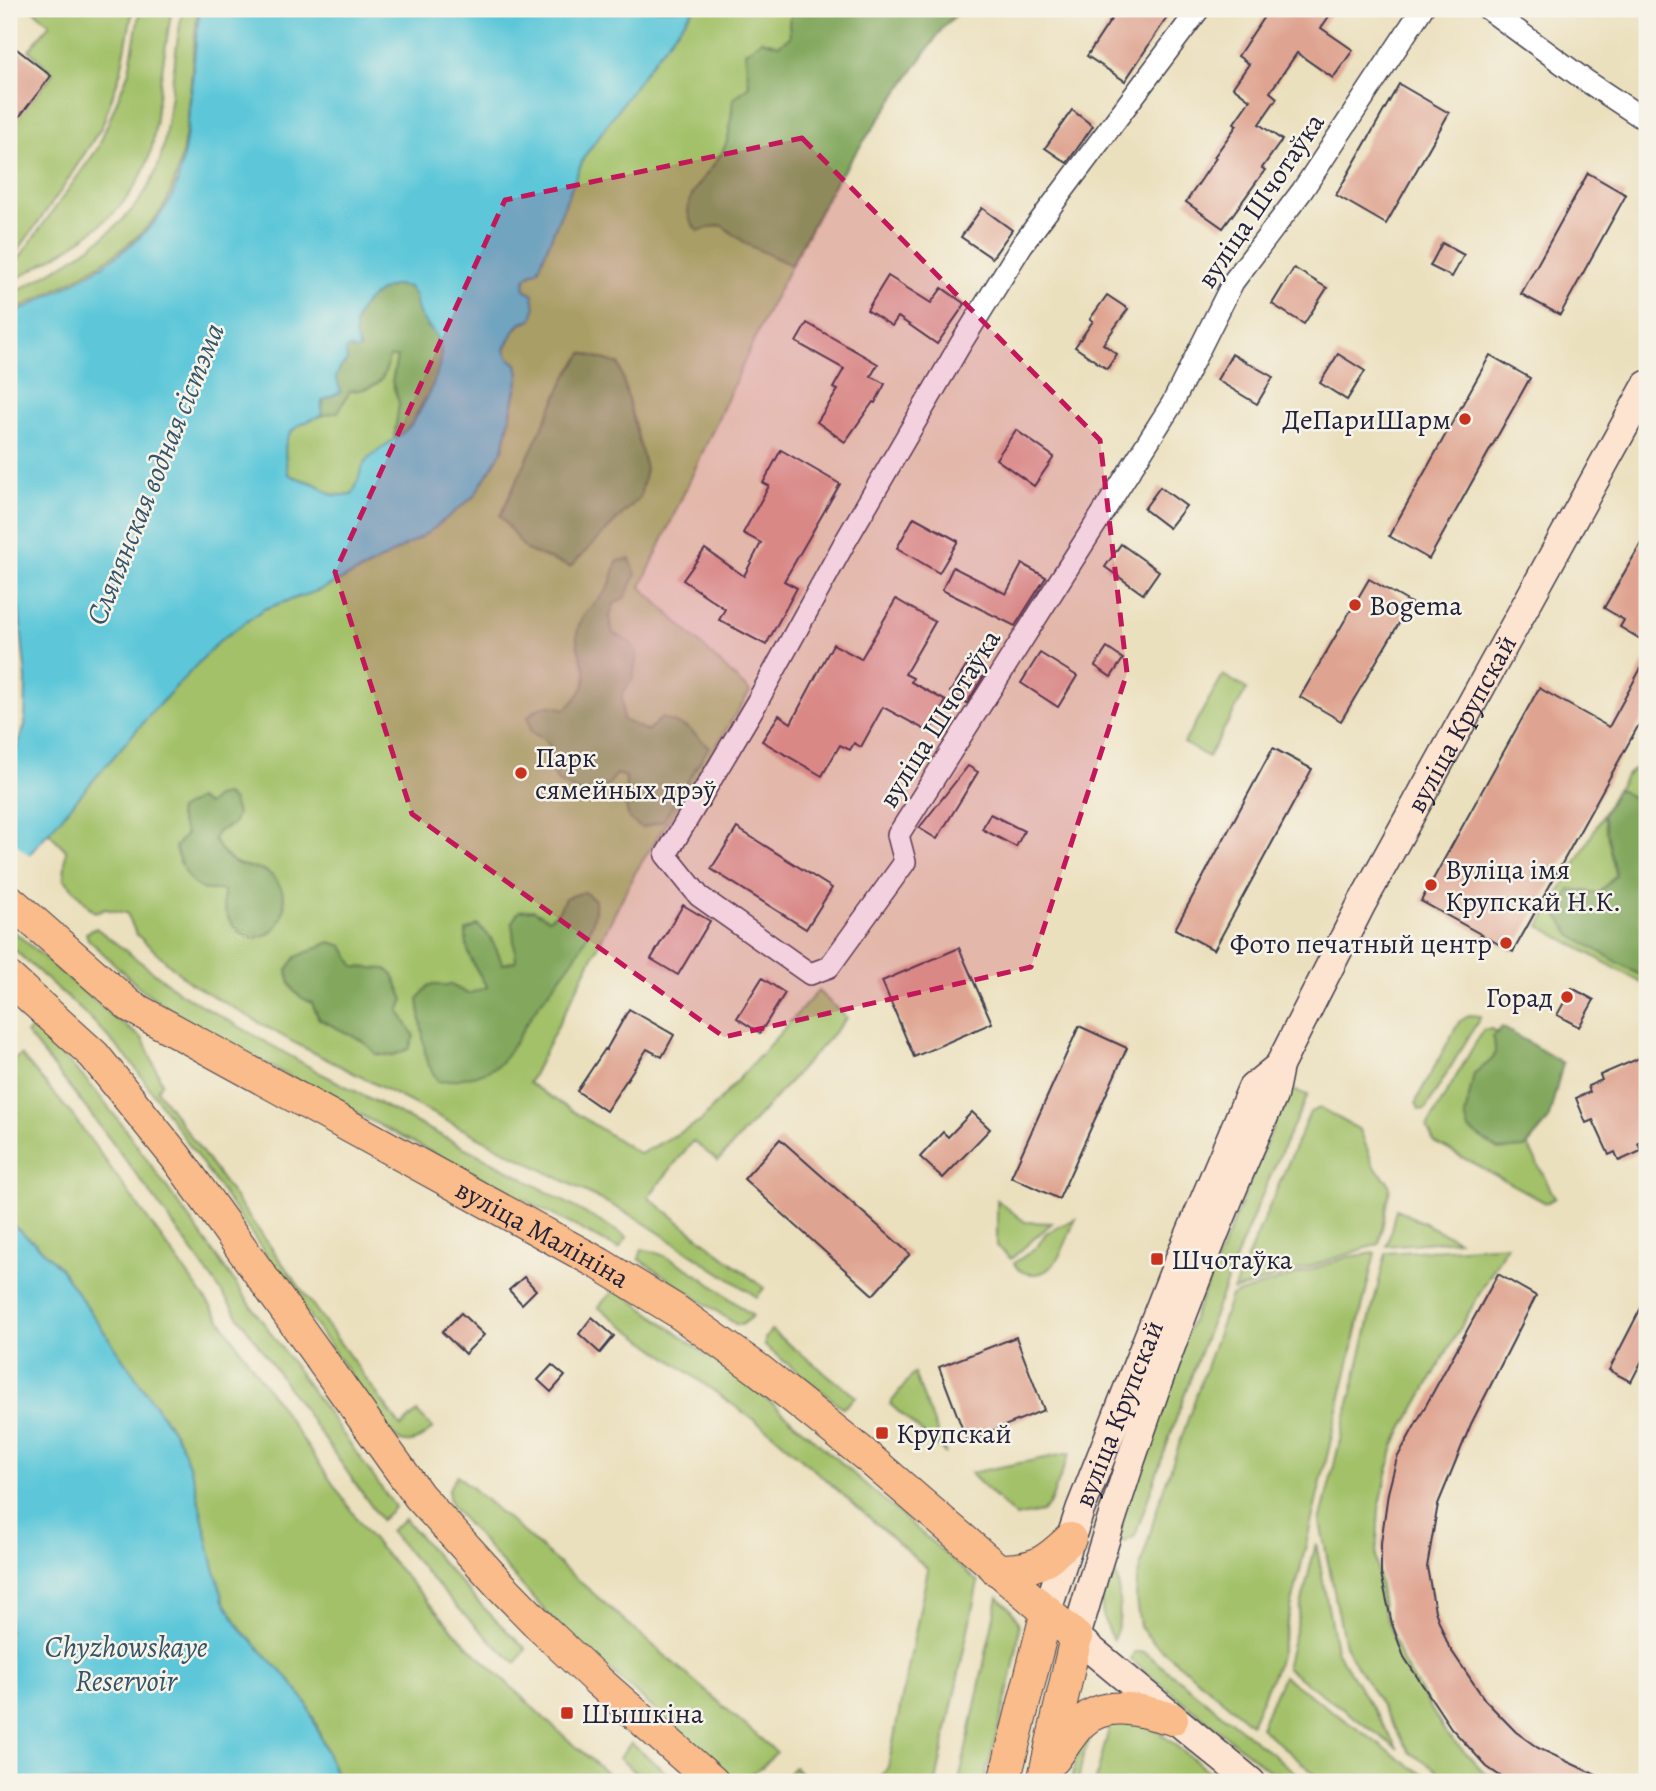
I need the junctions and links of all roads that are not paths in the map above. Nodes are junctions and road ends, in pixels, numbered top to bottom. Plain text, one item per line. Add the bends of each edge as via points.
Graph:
1 (1199, 9) edge
2 (1422, 9) edge
3 (1488, 9) edge
4 (1647, 121) edge
5 (1647, 385) edge
6 (9, 900) edge
7 (17, 985) edge
8 (1279, 1066) junction
9 (1070, 1539) junction
10 (998, 1570) junction
11 (1047, 1611) junction
12 (1076, 1637) junction
13 (1172, 1719) junction
14 (1044, 1777) edge
15 (713, 1782) edge
16 (1004, 1782) edge
17 (1251, 1782) edge

1 - 2 street, вуліца Шчотаўка via 1022,244 666,855 699,896 810,974 829,967 905,862 898,835 1172,404 1234,282 1302,191
3 - 4 street
5 - 8 street, вуліца Крупскай via 1362,903
6 - 10 main road, вуліца Малініна via 141,1013 600,1264 675,1310 864,1454
7 - 15 main road via 94,1055 168,1147 419,1496 544,1630
8 - 9 street, вуліца Крупскай via 1252,1088 1120,1405
8 - 12 street, вуліца Крупскай via 1273,1096 1165,1359
9 - 10 main road via 1035,1567
9 - 11 street, вуліца Крупскай
10 - 11 main road, вуліца Малініна
11 - 12 main road, вуліца Малініна
11 - 16 main road, вуліца Крупскай
12 - 13 street
12 - 14 main road, вуліца Крупскай
13 - 14 main road via 1137,1709 1113,1708 1092,1714 1079,1725
13 - 17 street

